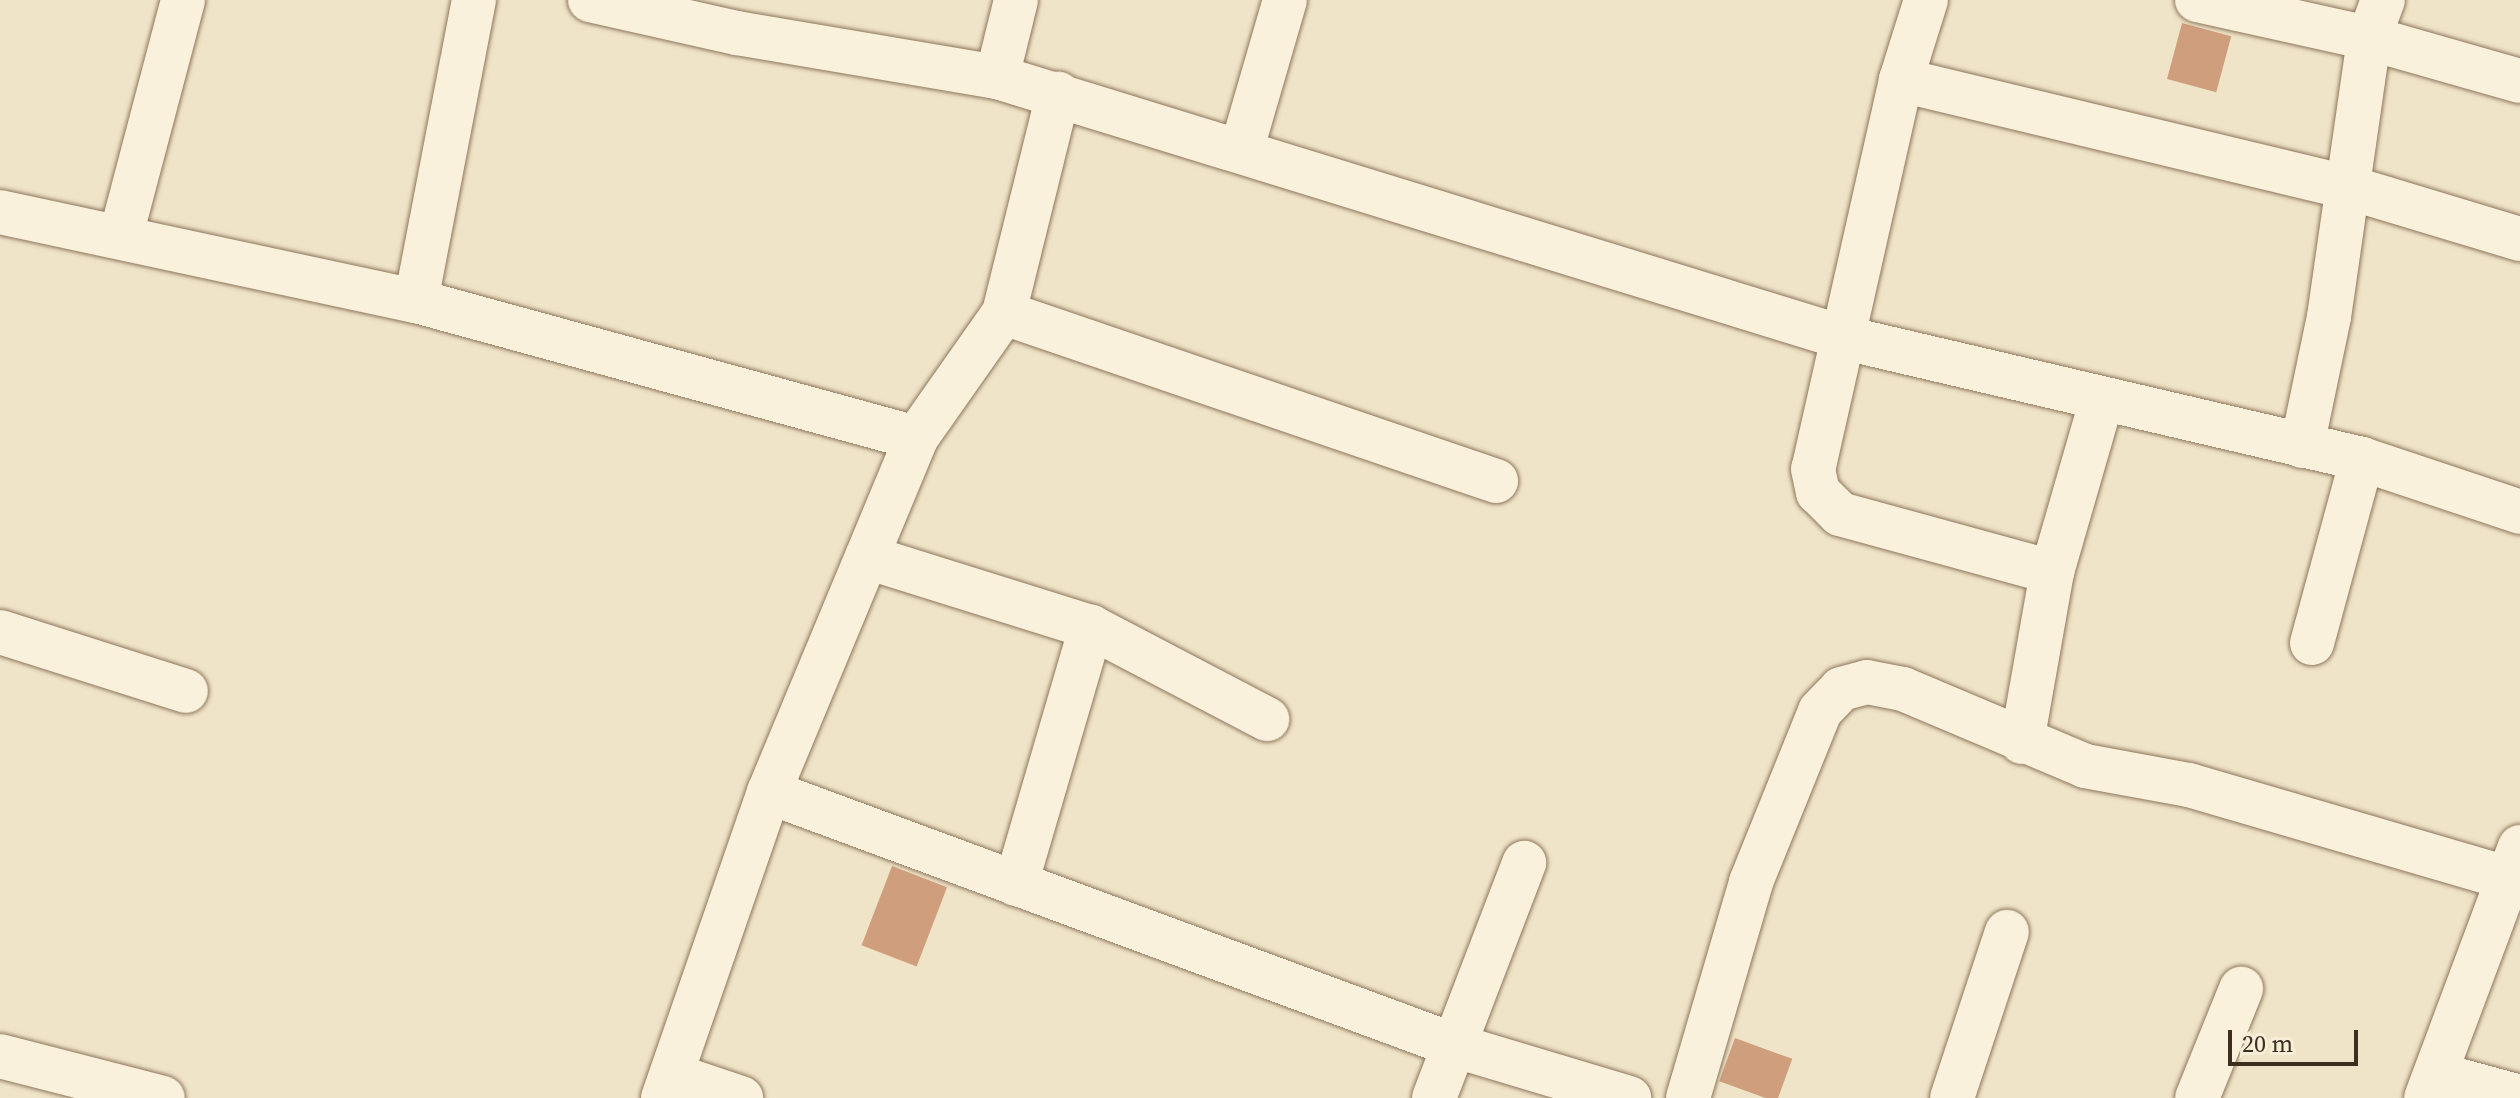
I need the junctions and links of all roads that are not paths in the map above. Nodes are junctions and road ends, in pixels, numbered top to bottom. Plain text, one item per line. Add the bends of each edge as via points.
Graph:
1 (183, 0) edge
2 (474, 0) edge
3 (590, 0) edge
4 (1016, 0) edge
5 (1285, 0) edge
6 (1926, 0) edge
7 (2197, 0) edge
8 (740, 17) edge
9 (2376, 19) edge
10 (997, 77) junction
11 (1901, 80) junction
12 (2520, 81) edge
13 (1058, 94) junction
14 (1242, 148) junction
15 (2344, 186) junction
16 (0, 212) edge
17 (121, 235) junction
18 (2520, 239) edge
19 (416, 301) junction
20 (1004, 313) junction
21 (1845, 338) junction
22 (2101, 402) junction
23 (916, 438) junction
24 (2302, 446) junction
25 (2362, 459) junction
26 (1496, 481) dead end
27 (2520, 512) edge
28 (867, 557) junction
29 (2052, 572) junction
30 (1091, 627) junction
31 (0, 632) edge
32 (2312, 643) dead end
33 (186, 691) dead end
34 (1267, 719) dead end
35 (2022, 742) junction
36 (769, 792) junction
37 (1524, 863) dead end
38 (2516, 869) edge
39 (1016, 884) junction
40 (2007, 932) dead end
41 (2241, 989) dead end
42 (1456, 1046) junction
43 (0, 1056) edge
44 (667, 1086) edge
45 (2431, 1086) edge
46 (88, 1089) edge
47 (2520, 1097) edge
48 (163, 1098) edge
49 (741, 1098) edge
50 (1434, 1098) edge
51 (1629, 1098) edge
52 (1688, 1098) edge
53 (1952, 1098) edge
54 (2197, 1098) edge

1 - 17 street
2 - 19 street
3 - 8 street
4 - 10 street
5 - 14 street
6 - 11 street
7 - 9 street
8 - 10 street
9 - 12 street
9 - 15 street
10 - 13 street
11 - 15 street
11 - 21 street
13 - 14 street
13 - 20 street
14 - 21 street
15 - 18 street
15 - 24 street via 2329,317
16 - 17 street
17 - 19 street
19 - 23 street
20 - 23 street
20 - 26 street
21 - 22 street
21 - 29 street via 1813,469 1818,492 1840,514 1874,526
22 - 24 street
22 - 29 street
23 - 28 street
24 - 25 street
25 - 27 street
25 - 32 street
28 - 30 street
28 - 36 street
29 - 35 street
30 - 34 street
30 - 39 street
31 - 33 street
35 - 38 street via 2085,766 2201,788
35 - 52 street via 1903,689 1867,682 1841,689 1820,711 1751,882
36 - 39 street
36 - 44 street
37 - 42 street
38 - 45 street
39 - 42 street
40 - 53 street
41 - 54 street
42 - 50 street
42 - 51 street
43 - 46 street
44 - 49 street
45 - 47 street
46 - 48 street

